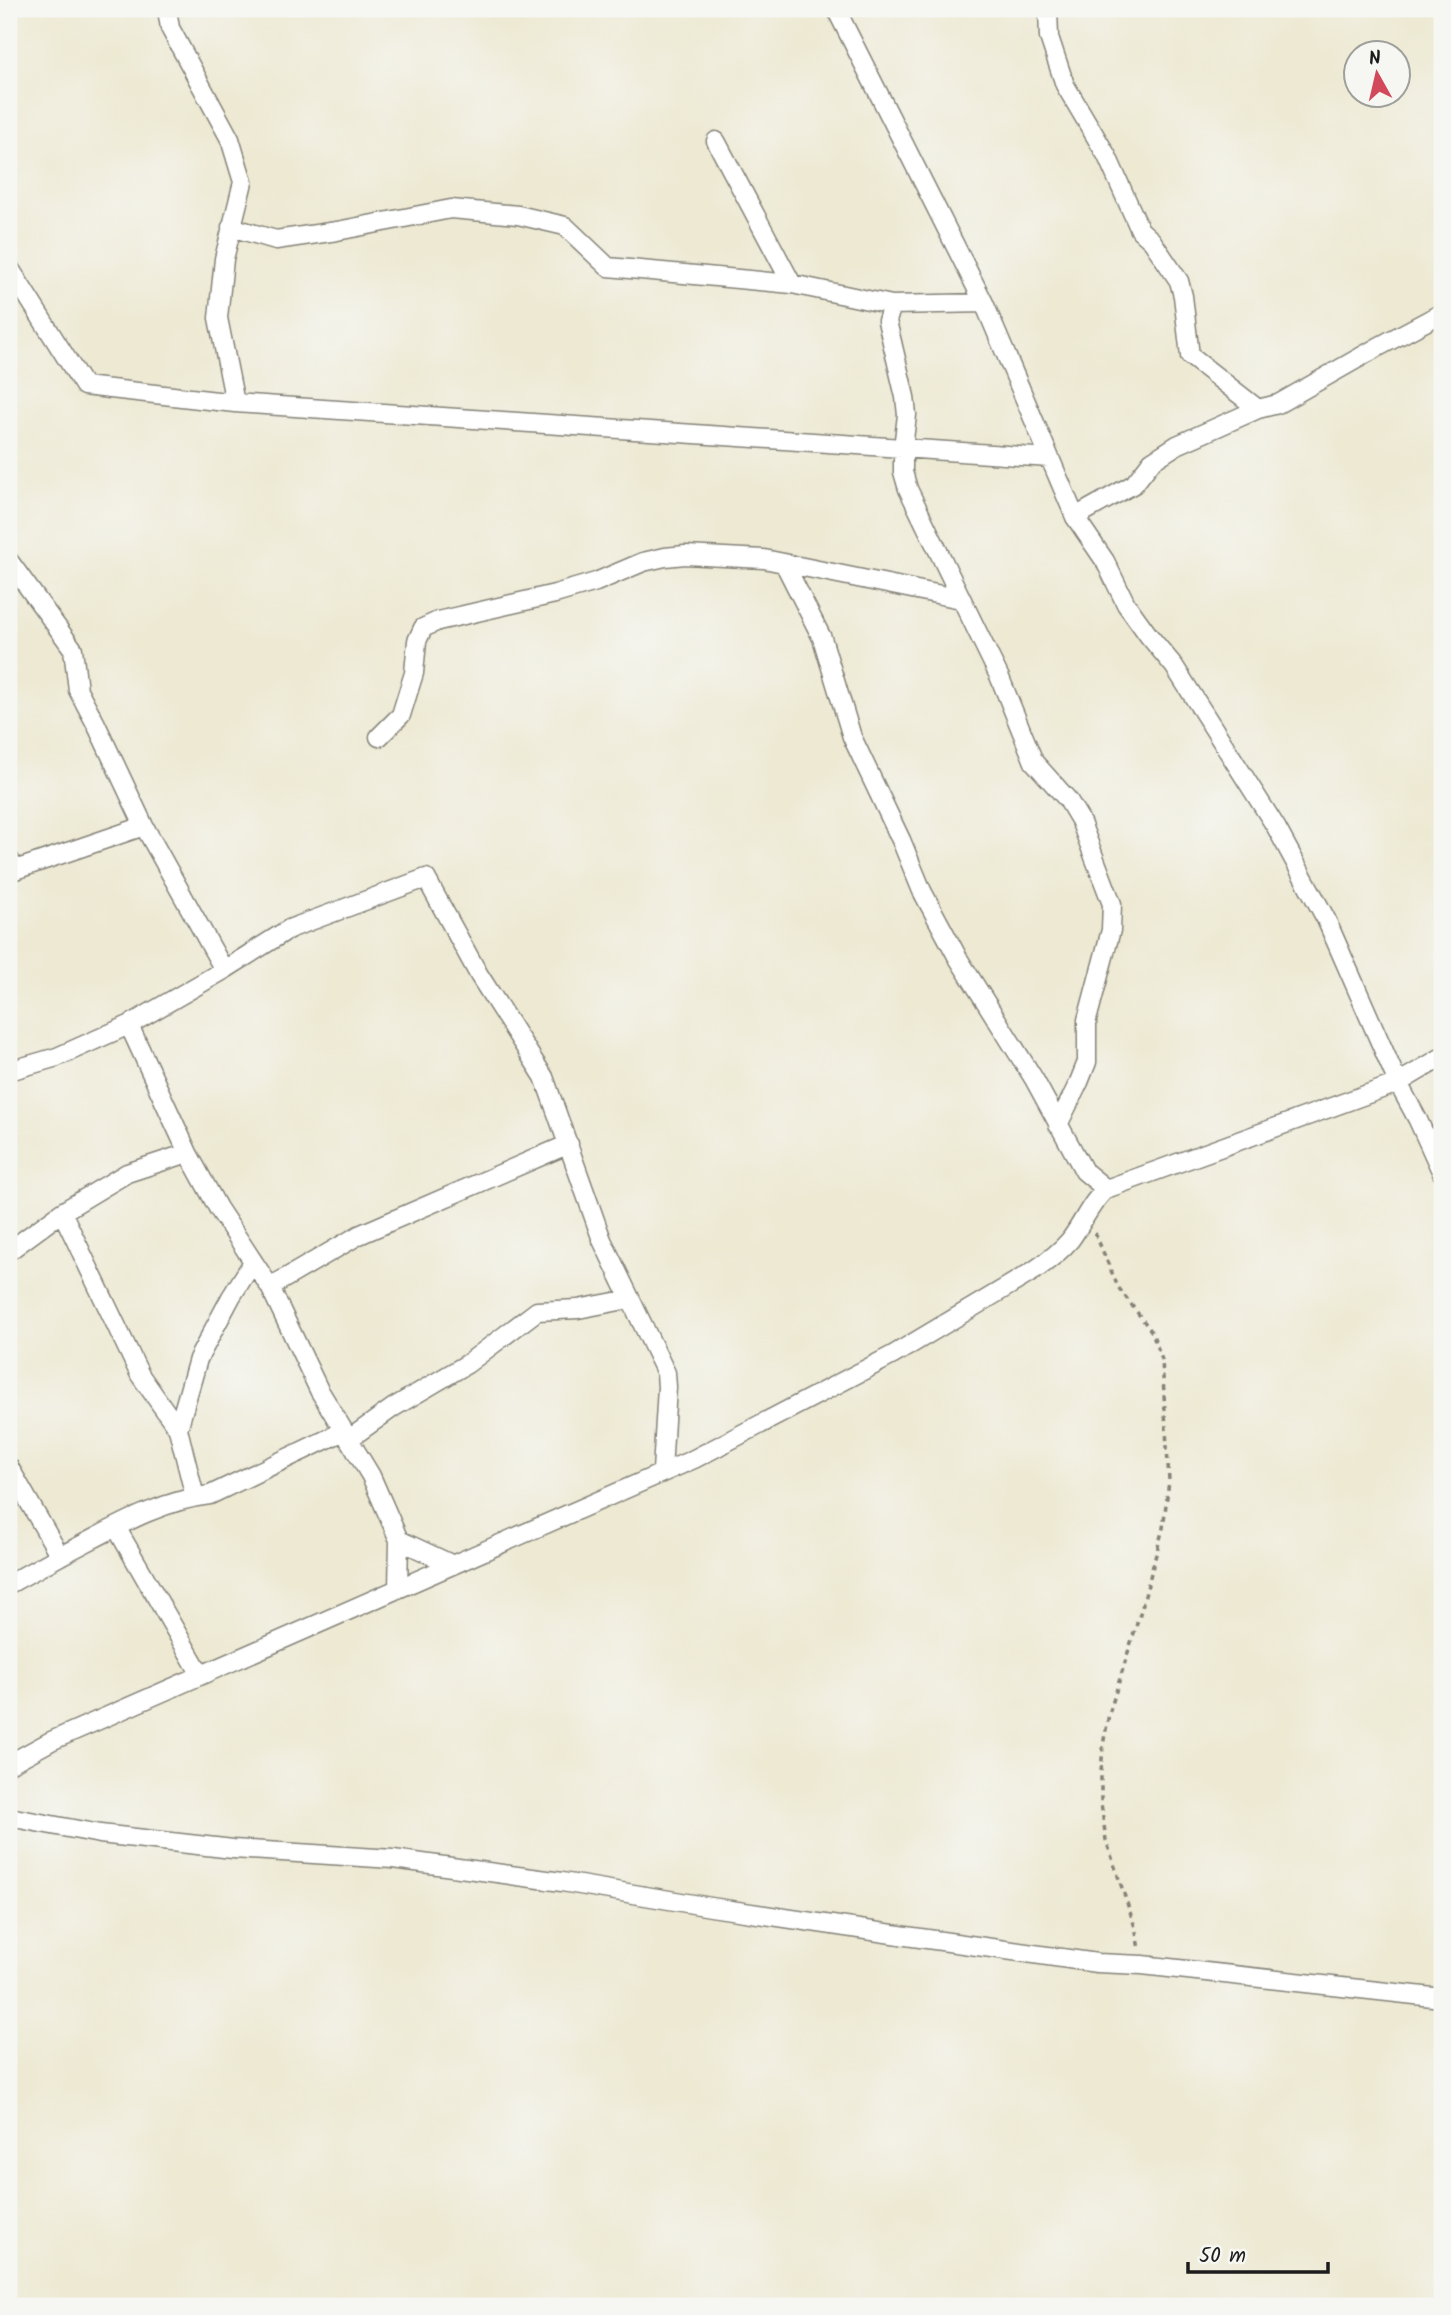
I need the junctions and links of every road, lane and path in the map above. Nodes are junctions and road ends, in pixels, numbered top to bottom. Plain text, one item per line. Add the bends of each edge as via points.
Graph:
1 (167, 9) edge
2 (836, 9) edge
3 (1048, 9) edge
4 (716, 141) dead end
5 (232, 228) junction
6 (9, 267) edge
7 (792, 284) junction
8 (984, 303) junction
9 (892, 305) junction
10 (1442, 313) edge
11 (235, 404) junction
12 (1258, 409) junction
13 (902, 448) junction
14 (1050, 458) junction
15 (1075, 517) junction
16 (9, 561) edge
17 (784, 563) junction
18 (961, 599) junction
19 (379, 737) dead end
20 (144, 826) junction
21 (11, 867) edge
22 (224, 970) junction
23 (129, 1024) junction
24 (1442, 1057) edge
25 (9, 1070) edge
26 (1398, 1083) junction
27 (1058, 1125) junction
28 (569, 1144) junction
29 (188, 1153) junction
30 (1442, 1173) edge
31 (1107, 1189) junction
32 (62, 1212) junction
33 (1087, 1215) junction
34 (9, 1251) edge
35 (253, 1262) junction
36 (270, 1287) junction
37 (630, 1299) junction
38 (178, 1429) junction
39 (346, 1435) junction
40 (9, 1467) edge
41 (662, 1471) junction
42 (195, 1497) junction
43 (116, 1527) junction
44 (399, 1540) junction
45 (60, 1556) junction
46 (453, 1565) junction
47 (9, 1584) edge
48 (398, 1589) junction
49 (201, 1675) junction
50 (9, 1765) edge
51 (9, 1817) edge
52 (1142, 1965) junction
53 (1442, 1998) edge

1 - 5 street via 170,27 230,139 243,182
2 - 8 street
3 - 12 street via 1049,37 1065,85 1107,156 1140,230 1179,281 1189,356
4 - 7 street
5 - 7 street via 276,240 452,209 518,215 565,226 608,267
5 - 11 street via 218,318
6 - 11 street via 84,386
7 - 9 street
8 - 9 street
8 - 14 street
9 - 13 street via 887,321 907,415
10 - 12 street via 1278,404
11 - 13 street
12 - 15 street via 1177,444 1152,461 1134,484
13 - 14 street
13 - 18 street via 908,489
14 - 15 street
15 - 26 street via 1126,604 1174,666 1276,827 1326,919
16 - 20 street via 73,649 78,690
17 - 18 street
17 - 19 street via 712,555 665,557 555,594 438,621 423,628 401,715
17 - 27 street via 822,638 852,737 922,891
18 - 27 street via 1034,762 1080,820 1112,904 1111,930 1087,1020 1087,1062
20 - 21 street
20 - 22 street
22 - 23 street
22 - 28 street via 289,929 426,878 478,975 544,1077
23 - 25 street via 57,1057
23 - 29 street
24 - 26 street
26 - 30 street
26 - 31 street
27 - 31 street via 1084,1171
28 - 36 street via 359,1235
28 - 37 street via 603,1240
29 - 32 street via 127,1173
29 - 35 street
31 - 33 street
32 - 34 street
32 - 38 street via 140,1375
33 - 41 street via 1053,1257 1035,1270 892,1355 694,1459
33 - 52 path via 1118,1287 1152,1332 1162,1360 1169,1480 1163,1528 1109,1714 1101,1773 1106,1840 1135,1927
35 - 36 street
35 - 38 street via 198,1359
36 - 39 street
37 - 39 street via 578,1310 537,1311 467,1364
37 - 41 street via 666,1373
38 - 42 street
39 - 42 street via 210,1495
39 - 44 street via 371,1476
40 - 45 street
41 - 46 street
42 - 43 street via 148,1511
43 - 45 street
43 - 49 street
44 - 46 street
44 - 48 street
45 - 47 street
46 - 48 street
48 - 49 street
49 - 50 street via 51,1741
51 - 52 street via 233,1849 393,1859 933,1940
52 - 53 street

